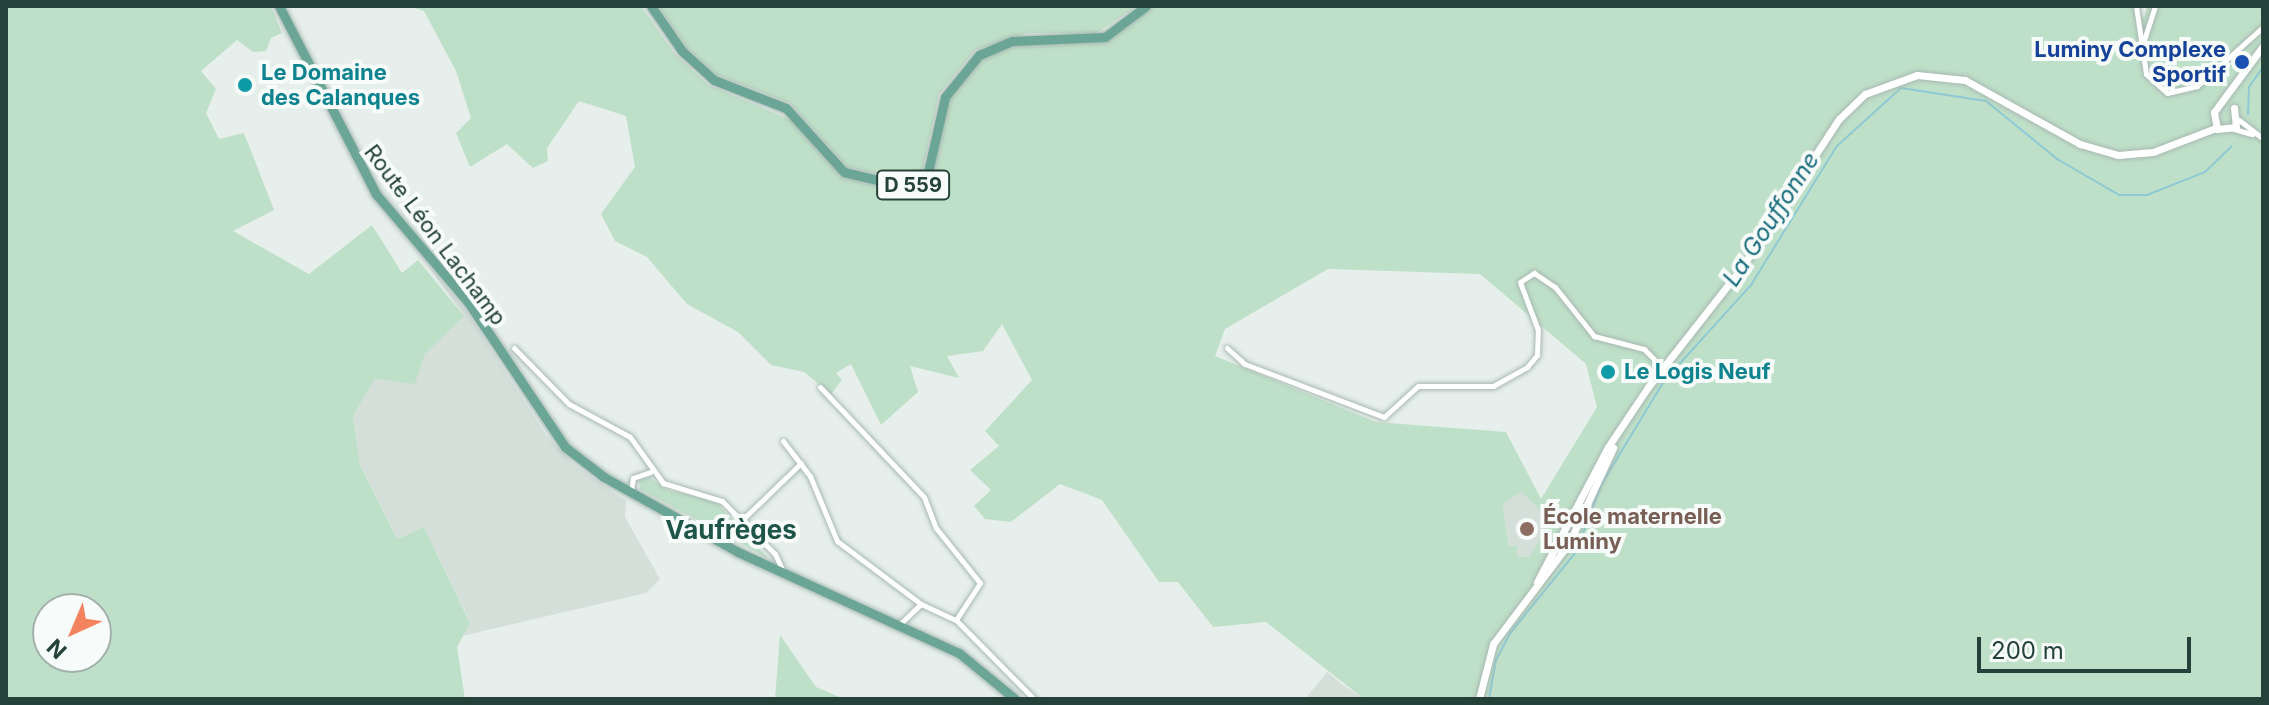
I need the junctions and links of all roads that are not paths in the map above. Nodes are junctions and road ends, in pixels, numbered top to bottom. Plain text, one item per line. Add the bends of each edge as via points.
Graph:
1 (279, 6) edge
2 (651, 6) edge
3 (1146, 6) edge
4 (2136, 6) edge
5 (2155, 6) edge
6 (2263, 27) edge
7 (2142, 45) junction
8 (2263, 46) edge
9 (2236, 89) junction
10 (2221, 106) junction
11 (2234, 108) junction
12 (2212, 119) junction
13 (2239, 120) junction
14 (2216, 128) junction
15 (2234, 129) junction
16 (2197, 134) junction
17 (2256, 135) junction
18 (2263, 139) edge
19 (514, 348) dead end
20 (1227, 348) dead end
21 (1662, 367) junction
22 (820, 387) dead end
23 (783, 441) dead end
24 (801, 463) junction
25 (651, 472) junction
26 (631, 492) junction
27 (742, 520) junction
28 (784, 574) junction
29 (921, 604) junction
30 (956, 620) junction
31 (899, 625) junction
32 (1015, 699) edge
33 (1034, 699) edge
34 (1479, 699) edge

1 - 26 main road, Route Léon Lachamp via 376,194 468,302 557,438
2 - 3 main road, D 559 via 682,51 714,80 786,108 844,172 903,186 928,172 945,97 979,55 1028,38 1105,37
4 - 7 street
5 - 7 street
6 - 7 street via 2182,93 2167,93 2149,80
8 - 9 street
9 - 10 street
9 - 11 street
10 - 11 street
10 - 12 street
11 - 13 street
12 - 14 street
12 - 16 street
13 - 15 street
13 - 17 street
14 - 15 street
14 - 16 street
15 - 17 street
16 - 21 street via 2153,152 2118,155 2080,144 1965,80 1917,75 1883,84 1839,119 1742,267
17 - 18 street
19 - 25 street via 569,404 630,437
20 - 21 street via 1245,364 1384,417 1418,386 1493,386 1527,367 1537,355 1538,330 1520,282 1534,273 1555,287 1594,336 1644,349
21 - 34 street via 1616,438 1537,582 1493,644
22 - 30 street via 924,497 936,528 980,583
23 - 24 street
24 - 27 street
24 - 29 street via 837,541
25 - 26 street via 633,478
25 - 27 street via 670,486 709,494
26 - 28 main road, Route Léon Lachamp
27 - 28 street via 782,563
28 - 31 main road, Route Léon Lachamp
29 - 30 street
29 - 31 street
30 - 33 street
31 - 32 main road, Route Léon Lachamp via 959,653

